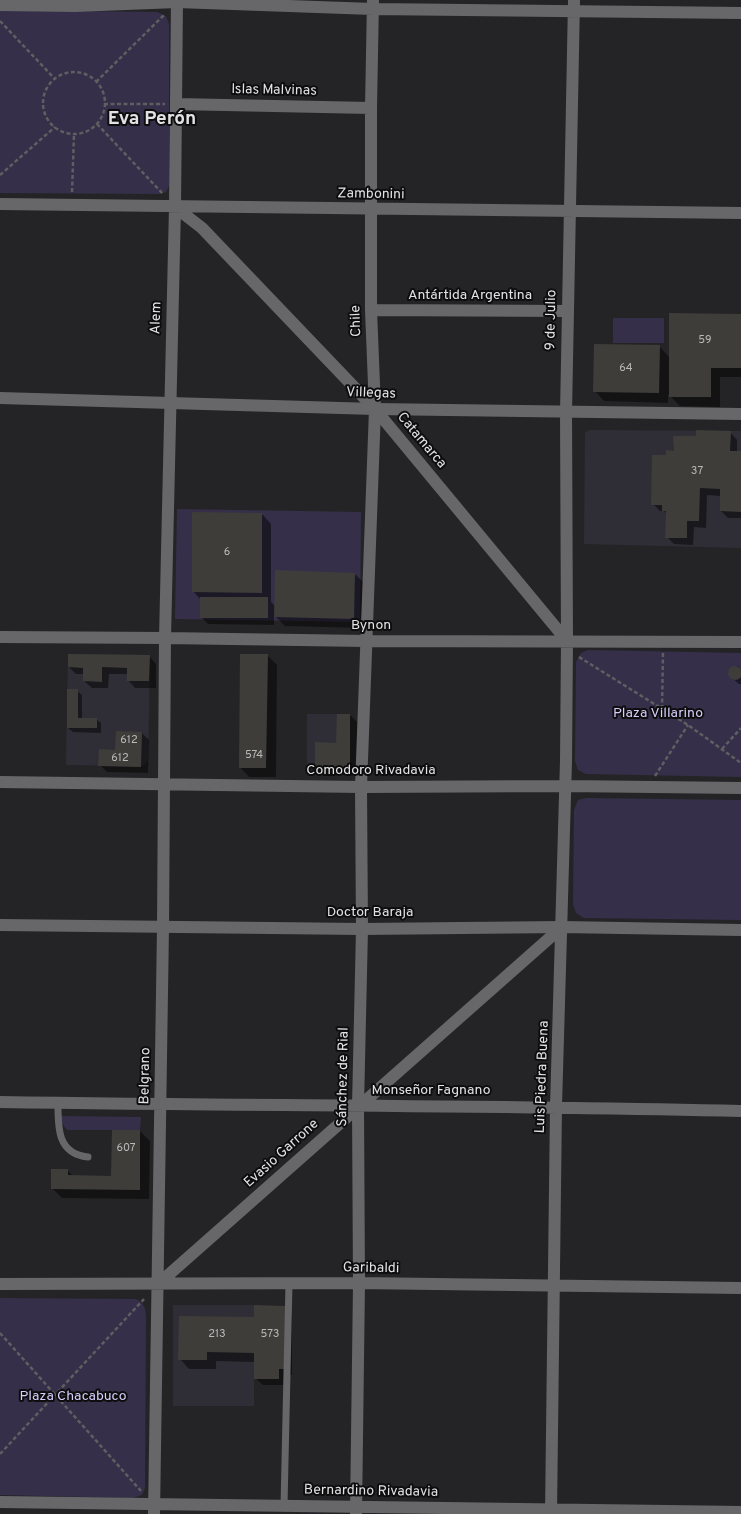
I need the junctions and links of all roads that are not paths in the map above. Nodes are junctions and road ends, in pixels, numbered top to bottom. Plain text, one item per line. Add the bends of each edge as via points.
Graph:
1 (177, 1) edge
2 (0, 5) edge
3 (373, 5) edge
4 (574, 6) edge
5 (741, 13) edge
6 (176, 104) junction
7 (371, 108) junction
8 (0, 204) edge
9 (176, 207) junction
10 (371, 210) junction
11 (569, 211) junction
12 (741, 213) edge
13 (371, 310) junction
14 (568, 311) junction
15 (0, 398) edge
16 (170, 402) junction
17 (375, 409) junction
18 (566, 413) junction
19 (741, 414) edge
20 (0, 637) edge
21 (165, 638) junction
22 (366, 641) junction
23 (567, 641) junction
24 (741, 642) edge
25 (0, 782) edge
26 (165, 783) junction
27 (566, 786) junction
28 (361, 787) junction
29 (741, 788) edge
30 (0, 925) edge
31 (163, 927) junction
32 (562, 927) junction
33 (362, 929) junction
34 (741, 930) edge
35 (0, 1102) edge
36 (58, 1103) junction
37 (160, 1104) junction
38 (358, 1106) junction
39 (556, 1106) junction
40 (741, 1111) edge
41 (88, 1157) dead end
42 (289, 1283) junction
43 (359, 1283) junction
44 (0, 1284) edge
45 (158, 1285) junction
46 (554, 1286) junction
47 (741, 1288) edge
48 (0, 1502) edge
49 (284, 1506) junction
50 (356, 1510) edge
51 (157, 1511) edge
52 (551, 1512) edge
53 (741, 1512) edge

1 - 2 street via 75,6
1 - 3 street
1 - 6 street, Alem
3 - 4 street
3 - 7 street, Chile
4 - 5 street
4 - 11 street, 9 de Julio
6 - 7 street, Islas Malvinas
6 - 9 street, Alem
7 - 10 street, Chile
8 - 9 street, Zambonini
9 - 10 street, Zambonini
9 - 16 street, Alem
9 - 17 street, Catamarca via 202,228
10 - 11 street, Zambonini
10 - 13 street, Chile
11 - 12 street, Zambonini
11 - 14 street, 9 de Julio
13 - 14 street, Antártida Argentina
13 - 17 street, Chile
14 - 18 street, 9 de Julio
15 - 16 street, Villegas
16 - 17 street, Villegas
16 - 21 street, Alem
17 - 18 street, Villegas
17 - 22 street, Chile
17 - 23 street, Catamarca
18 - 19 street, Villegas
18 - 23 street, 9 de Julio
20 - 21 street, Bynon
21 - 22 street, Bynon
21 - 26 street, Belgrano
22 - 23 street, Bynon
22 - 28 street, Sánchez de Rial
23 - 24 street, Bynon
23 - 27 street, Luis Piedra Buena
25 - 26 street, Comodoro Rivadavia
26 - 28 street, Comodoro Rivadavia
26 - 31 street, Belgrano
27 - 28 street, Comodoro Rivadavia
27 - 29 street, Comodoro Rivadavia
27 - 32 street, Luis Piedra Buena
28 - 33 street, Sánchez de Rial
30 - 31 street, Doctor Baraja
31 - 33 street, Doctor Baraja
31 - 37 street, Belgrano
32 - 33 street, Doctor Baraja
32 - 34 street, Doctor Baraja
32 - 38 street, Evasio Garrone
32 - 39 street, Luis Piedra Buena
33 - 38 street, Sánchez de Rial
35 - 36 street, Monseñor Fagnano
36 - 37 street, Monseñor Fagnano
36 - 41 lane via 58,1125 64,1145 70,1152
37 - 38 street, Monseñor Fagnano
37 - 45 street, Belgrano
38 - 39 street, Monseñor Fagnano
38 - 43 street, Sánchez de Rial
38 - 45 street, Evasio Garrone
39 - 40 street, Monseñor Fagnano
39 - 46 street, Luis Piedra Buena
42 - 43 street, Garibaldi
42 - 45 street, Garibaldi
42 - 49 lane
43 - 46 street, Garibaldi
43 - 50 street, Sánchez de Rial
44 - 45 street, Garibaldi
45 - 51 street, Belgrano
46 - 47 street, Garibaldi
46 - 52 street, Luis Piedra Buena
48 - 51 street, Bernardino Rivadavia
49 - 50 street, Bernardino Rivadavia
49 - 51 street, Bernardino Rivadavia
50 - 52 street, Bernardino Rivadavia
52 - 53 street, Bernardino Rivadavia

